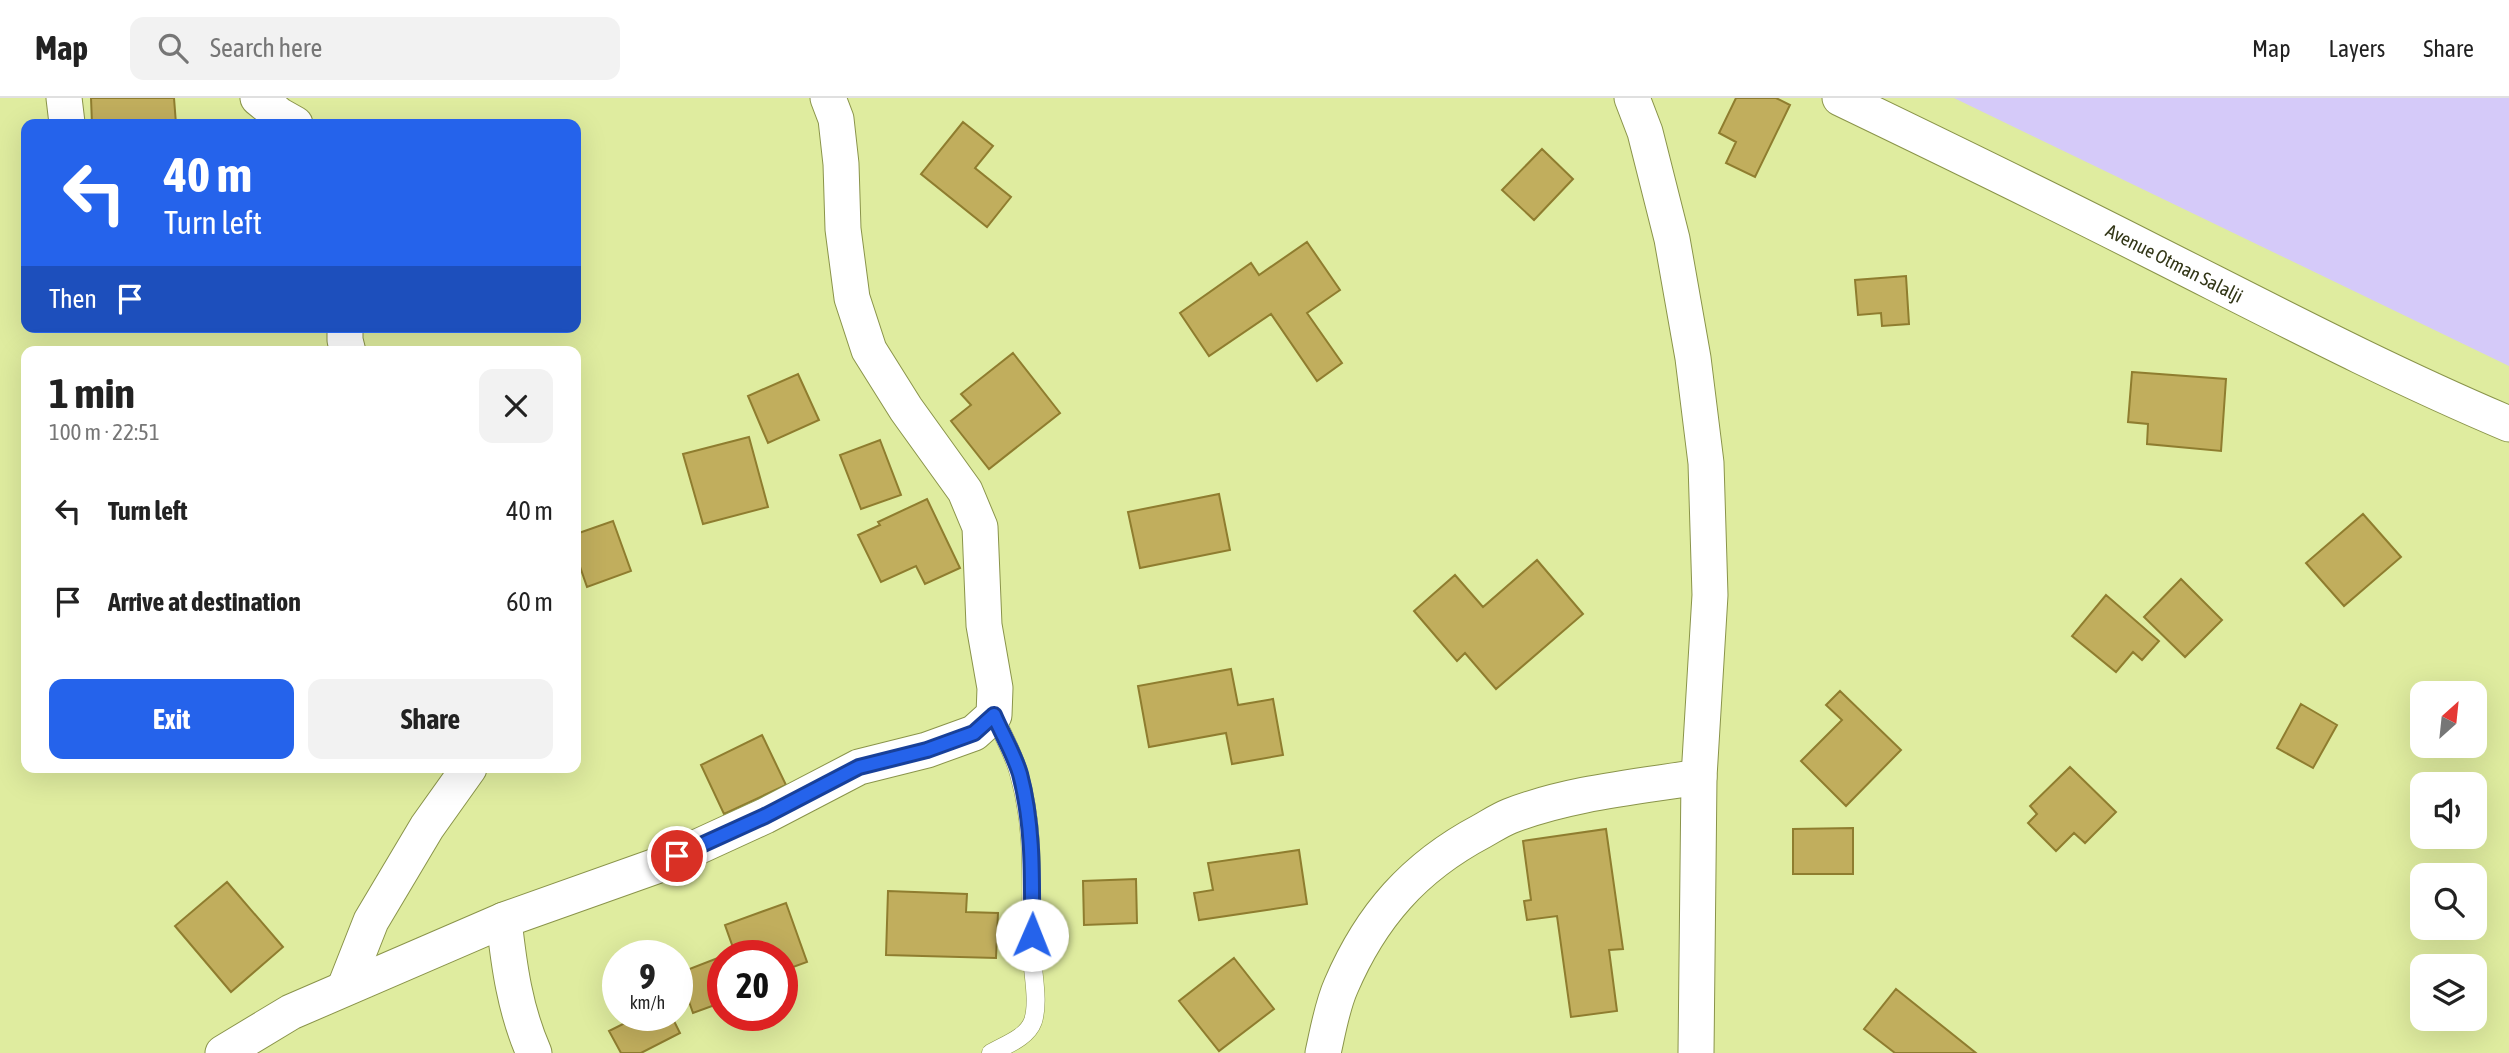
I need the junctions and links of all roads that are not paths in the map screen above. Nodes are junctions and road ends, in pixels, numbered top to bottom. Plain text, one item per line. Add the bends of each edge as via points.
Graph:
1 (258, 98) edge
2 (828, 98) edge
3 (1632, 98) edge
4 (1840, 98) edge
5 (286, 119) edge
6 (2509, 424) edge
7 (994, 715) junction
8 (466, 773) edge
9 (1699, 777) junction
10 (504, 920) junction
11 (345, 987) junction
12 (223, 1053) edge
13 (534, 1053) edge
14 (991, 1053) edge
15 (1323, 1053) edge
16 (1696, 1053) edge

1 - 5 street
2 - 7 street via 836,118 852,298 869,350 965,491 980,527
3 - 9 street via 1672,239 1706,463 1710,595
4 - 6 street, Avenue Otman Salalji
7 - 10 street via 974,733 859,767 656,866
7 - 14 lane via 1019,771 1028,811 1034,1001 1033,1021 1027,1030
8 - 11 street via 427,827 371,921
9 - 15 street via 1598,794 1510,817 1449,851 1391,901 1364,937 1340,988
9 - 16 street
10 - 11 street
10 - 13 street via 510,974
11 - 12 street via 290,1012

